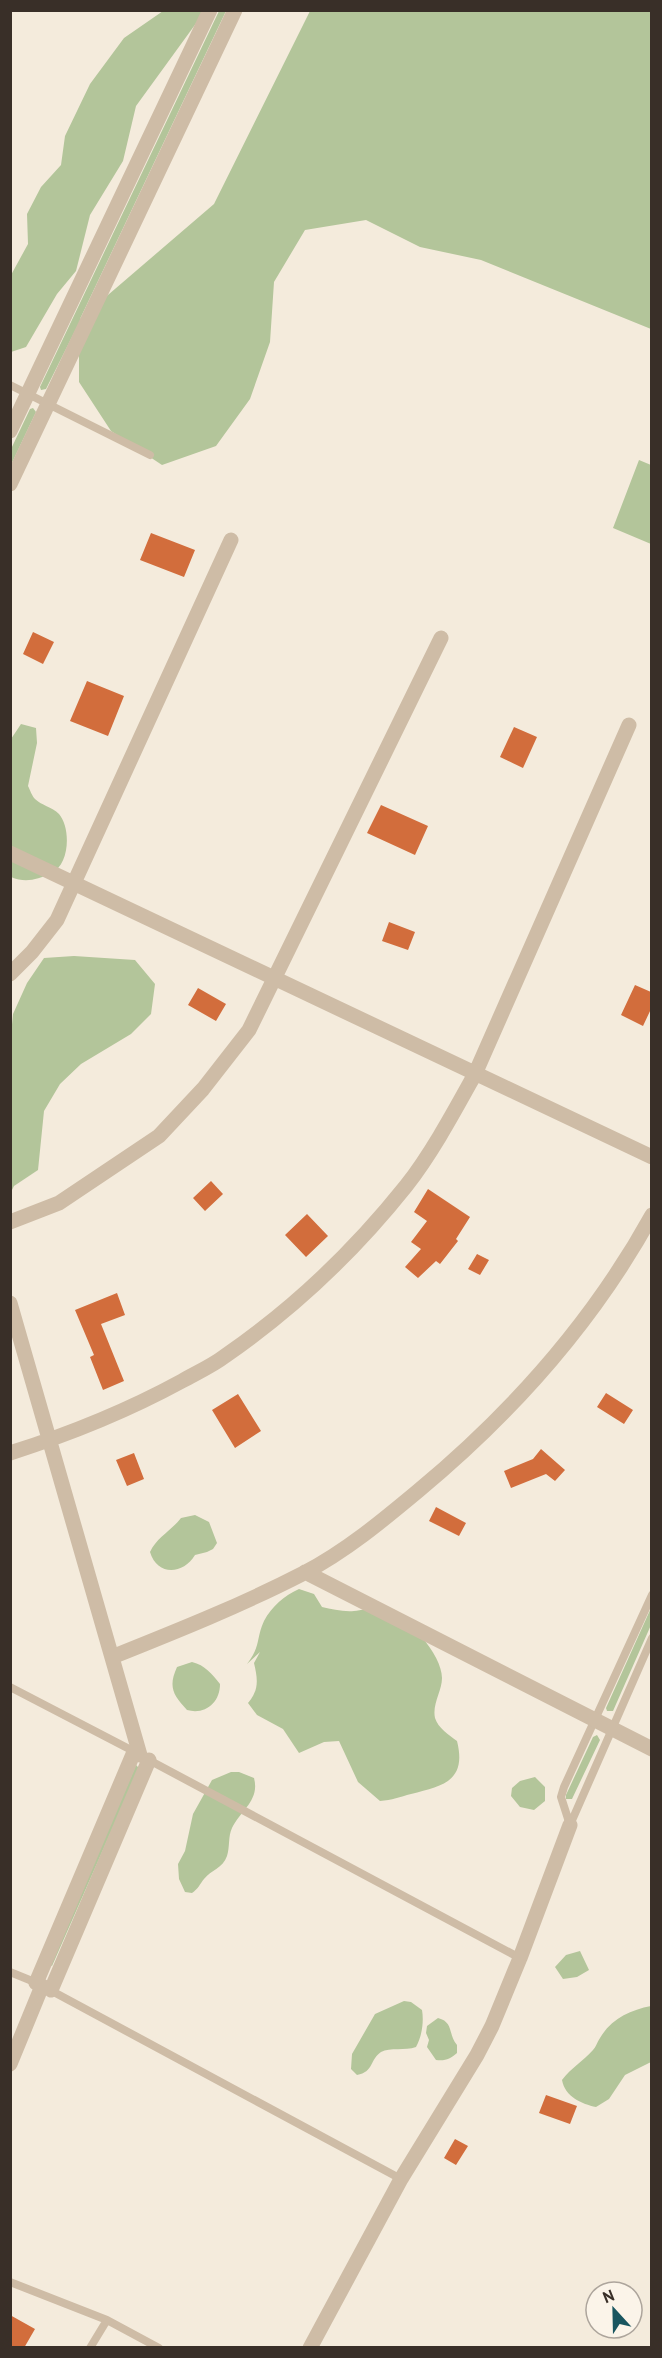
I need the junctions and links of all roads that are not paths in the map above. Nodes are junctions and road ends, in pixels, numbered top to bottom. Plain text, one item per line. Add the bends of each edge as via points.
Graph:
1 (210, 10) edge
2 (235, 10) edge
3 (10, 385) edge
4 (28, 394) junction
5 (49, 404) junction
6 (10, 431) edge
7 (150, 455) dead end
8 (10, 484) edge
9 (231, 540) dead end
10 (441, 638) dead end
11 (629, 725) dead end
12 (10, 853) edge
13 (74, 884) junction
14 (10, 974) edge
15 (275, 978) junction
16 (475, 1074) junction
17 (651, 1157) edge
18 (651, 1215) edge
19 (10, 1222) edge
20 (10, 1303) edge
21 (50, 1440) junction
22 (10, 1453) edge
23 (305, 1572) junction
24 (651, 1595) edge
25 (651, 1638) edge
26 (112, 1657) junction
27 (10, 1687) edge
28 (595, 1721) junction
29 (612, 1730) junction
30 (651, 1749) edge
31 (141, 1755) junction
32 (570, 1824) junction
33 (520, 1958) junction
34 (10, 1972) edge
35 (43, 1986) junction
36 (10, 2064) edge
37 (401, 2179) junction
38 (10, 2282) edge
39 (107, 2320) junction
40 (90, 2348) edge
41 (159, 2348) edge
42 (310, 2348) edge

1 - 4 street
2 - 5 street
3 - 4 lane
4 - 5 lane
4 - 6 street
5 - 7 lane
5 - 8 street
9 - 13 street
10 - 15 street
11 - 16 street
12 - 13 street
13 - 14 street via 57,920
13 - 15 street
15 - 16 street
15 - 19 street via 249,1030 203,1089 159,1136 59,1203
16 - 17 street
16 - 21 street via 407,1184 320,1280 273,1321 223,1358 172,1386 119,1413
18 - 23 street via 631,1253 586,1319 537,1379 449,1466 378,1525
20 - 21 street
21 - 22 street
21 - 26 street
23 - 26 street
23 - 28 street
24 - 28 lane
25 - 29 lane
26 - 31 street
27 - 31 lane
28 - 29 street
28 - 32 lane via 561,1797
29 - 30 street
29 - 32 lane
31 - 33 lane
31 - 35 street
32 - 33 street
33 - 37 street via 477,2055
34 - 35 lane
35 - 36 street
35 - 37 lane
37 - 42 street
38 - 39 lane
39 - 40 lane
39 - 41 lane

